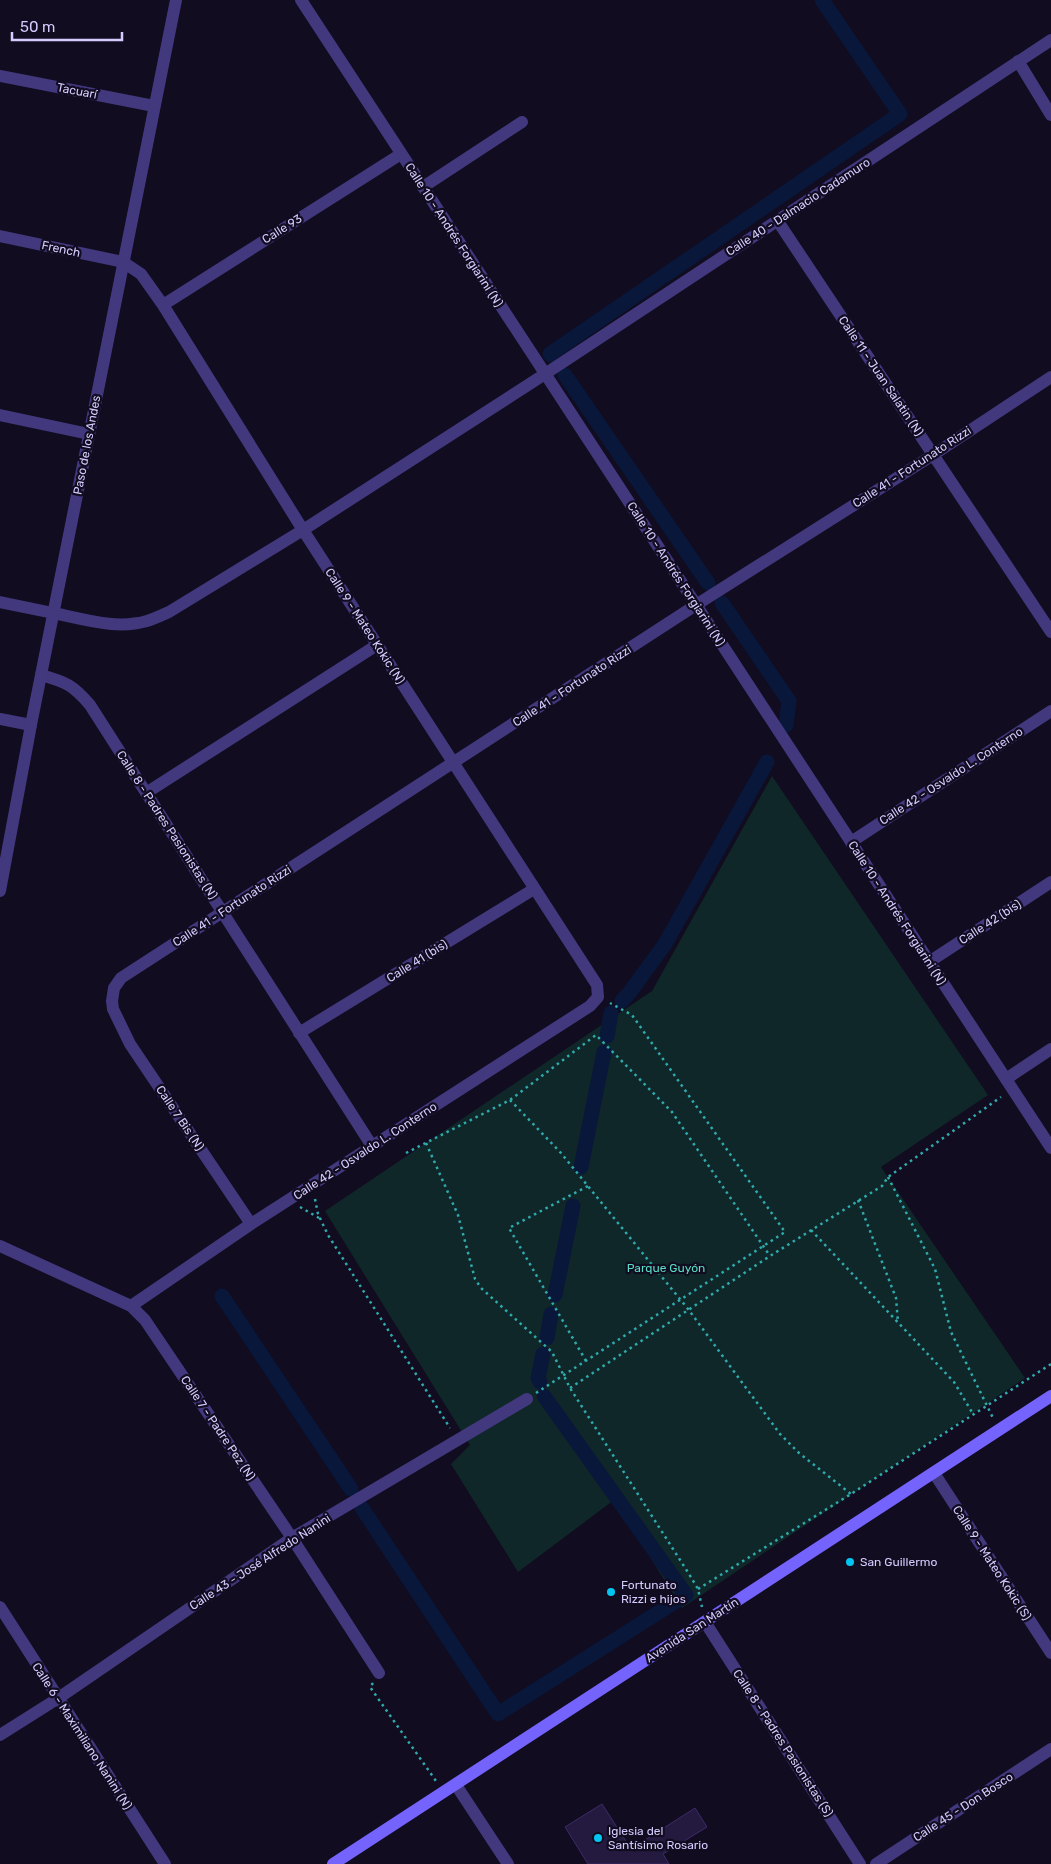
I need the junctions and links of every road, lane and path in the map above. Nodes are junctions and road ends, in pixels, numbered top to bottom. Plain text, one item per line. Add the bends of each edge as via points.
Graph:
1 (176, 0) edge
2 (301, 0) edge
3 (1051, 40) edge
4 (1018, 61) junction
5 (0, 76) edge
6 (154, 106) junction
7 (1051, 115) edge
8 (522, 122) dead end
9 (401, 154) junction
10 (423, 187) junction
11 (777, 220) junction
12 (0, 236) edge
13 (123, 262) junction
14 (163, 304) junction
15 (545, 374) junction
16 (1051, 377) edge
17 (0, 415) edge
18 (89, 434) junction
19 (933, 455) junction
20 (303, 530) junction
21 (0, 602) edge
22 (696, 604) junction
23 (53, 613) junction
24 (1051, 632) edge
25 (377, 645) junction
26 (41, 675) junction
27 (1051, 711) edge
28 (0, 719) edge
29 (31, 725) junction
30 (454, 763) junction
31 (146, 793) junction
32 (851, 842) junction
33 (1051, 882) edge
34 (534, 888) junction
35 (0, 890) edge
36 (222, 912) junction
37 (929, 962) junction
38 (598, 996) junction
39 (113, 1009) joint
40 (299, 1033) junction
41 (1051, 1049) edge
42 (1009, 1084) junction
43 (510, 1100) junction
44 (426, 1143) junction
45 (372, 1146) junction
46 (1051, 1148) edge
47 (406, 1153) dead end
48 (888, 1178) junction
49 (318, 1181) junction
50 (588, 1186) junction
51 (858, 1200) junction
52 (284, 1203) junction
53 (320, 1218) junction
54 (251, 1224) junction
55 (811, 1230) junction
56 (0, 1246) edge
57 (763, 1246) junction
58 (770, 1256) junction
59 (680, 1300) junction
60 (131, 1306) junction
61 (688, 1309) junction
62 (899, 1324) junction
63 (586, 1361) junction
64 (1051, 1364) edge
65 (564, 1375) junction
66 (570, 1388) junction
67 (1051, 1396) edge
68 (527, 1399) joint
69 (987, 1406) junction
70 (973, 1415) junction
71 (999, 1430) junction
72 (458, 1440) junction
73 (934, 1473) junction
74 (851, 1494) junction
75 (292, 1538) junction
76 (698, 1589) junction
77 (0, 1607) edge
78 (705, 1622) junction
79 (1051, 1653) edge
80 (379, 1673) joint
81 (57, 1699) junction
82 (0, 1735) edge
83 (1051, 1749) edge
84 (456, 1785) junction
85 (444, 1793) junction
86 (165, 1864) edge
87 (333, 1864) edge
88 (508, 1864) edge
89 (860, 1864) edge
90 (876, 1864) edge

1 - 6 street, Paso de los Andes
2 - 9 street, Calle 10 - Andrés Forgiarini (N)
3 - 4 street, Calle 40 - Dalmacio Cadamuro
4 - 7 street
4 - 11 street, Calle 40 - Dalmacio Cadamuro
5 - 6 street, Tacuarí
6 - 13 street, Paso de los Andes
8 - 10 street
9 - 10 street, Calle 10 - Andrés Forgiarini (N)
9 - 14 street, Calle 93
10 - 15 street, Calle 10 - Andrés Forgiarini (N)
11 - 15 street, Calle 40 - Dalmacio Cadamuro
11 - 19 street, Calle 11 - Juan Salatin (N)
12 - 13 street, French
13 - 14 street, Calle 9 - Mateo Kokic (N) via 140,274
13 - 18 street, Paso de los Andes
14 - 20 street, Calle 9 - Mateo Kokic (N)
15 - 20 street, Calle 40 - Dalmacio Cadamuro
15 - 22 street, Calle 10 - Andrés Forgiarini (N)
16 - 19 street, Calle 41 - Fortunato Rizzi
17 - 18 street
18 - 23 street, Paso de los Andes
19 - 22 street, Calle 41 - Fortunato Rizzi
19 - 24 street, Calle 11 - Juan Salatin (N)
20 - 23 street, Calle 40 - Dalmacio Cadamuro via 169,612 147,621 105,624
20 - 25 street, Calle 9 - Mateo Kokic (N)
21 - 23 street, Calle 40 - Dalmacio Cadamuro
22 - 30 street, Calle 41 - Fortunato Rizzi
22 - 32 street, Calle 10 - Andrés Forgiarini (N)
23 - 26 street, Paso de los Andes
25 - 30 street, Calle 9 - Mateo Kokic (N)
25 - 31 street
26 - 29 street, Paso de los Andes
26 - 31 street, Calle 8 - Padres Pasionistas (N) via 65,682 78,691
27 - 32 street, Calle 42 - Osvaldo L. Conterno
28 - 29 street
29 - 35 street, Paso de los Andes
30 - 34 street, Calle 9 - Mateo Kokic (N)
30 - 36 street, Calle 41 - Fortunato Rizzi
31 - 36 street, Calle 8 - Padres Pasionistas (N)
32 - 37 street, Calle 10 - Andrés Forgiarini (N)
33 - 37 street, Calle 42 (bis)
34 - 38 street, Calle 9 - Mateo Kokic (N) via 596,985
34 - 40 street, Calle 41 (bis)
36 - 39 street, Calle 41 - Fortunato Rizzi via 121,978 114,988
36 - 40 street, Calle 8 - Padres Pasionistas (N)
37 - 42 street, Calle 10 - Andrés Forgiarini (N)
38 - 45 street, Calle 42 - Osvaldo L. Conterno via 590,1006
38 - 57 path via 632,1015 785,1232
39 - 54 street, Calle 7 Bis (N) via 130,1044
40 - 45 street, Calle 8 - Padres Pasionistas (N)
41 - 42 street
42 - 46 street, Calle 10 - Andrés Forgiarini (N)
42 - 48 path
43 - 44 path
43 - 50 path
43 - 57 path via 596,1035 672,1112
44 - 47 path
44 - 65 path via 458,1215 478,1284 552,1352
45 - 49 street, Calle 42 - Osvaldo L. Conterno
48 - 51 path via 882,1186
48 - 69 path via 935,1269 951,1332
49 - 52 street, Calle 42 - Osvaldo L. Conterno
49 - 53 path via 314,1194
50 - 59 path
50 - 63 path via 509,1228
51 - 55 path
51 - 62 path via 896,1298
52 - 53 path via 298,1206
52 - 54 street, Calle 42 - Osvaldo L. Conterno
53 - 72 path
54 - 60 street, Calle 42 - Osvaldo L. Conterno
55 - 58 path
55 - 62 path
56 - 60 street, Calle 7 - Padre Pez (N)
57 - 58 path
57 - 59 path
58 - 61 path
59 - 61 path
59 - 63 path
60 - 75 street, Calle 7 - Padre Pez (N) via 145,1320
61 - 66 path
61 - 74 path via 780,1434
62 - 70 path via 954,1382
63 - 65 path
64 - 69 path
65 - 66 path
65 - 68 path
66 - 76 path
67 - 71 main road, Avenida San Martín
68 - 72 street, Calle 43 - José Alfredo Nanini
69 - 70 path
69 - 71 path
70 - 74 path
71 - 73 main road, Avenida San Martín
72 - 75 street, Calle 43 - José Alfredo Nanini
73 - 78 main road, Avenida San Martín
73 - 79 street, Calle 9 - Mateo Kokic (S)
74 - 76 path
75 - 80 street, Calle 7 - Padre Pez (N)
75 - 81 street, Calle 43 - José Alfredo Nanini
76 - 78 path
77 - 81 street, Calle 6 - Maximiliano Nanini (N)
78 - 84 main road, Avenida San Martín
78 - 89 street, Calle 8 - Padres Pasionistas (S)
80 - 85 path via 370,1687
81 - 82 street, Calle 43 - José Alfredo Nanini
81 - 86 street, Calle 6 - Maximiliano Nanini (N)
83 - 90 street, Calle 45 - Don Bosco
84 - 85 main road, Avenida San Martín
84 - 88 street
85 - 87 main road, Avenida San Martín

